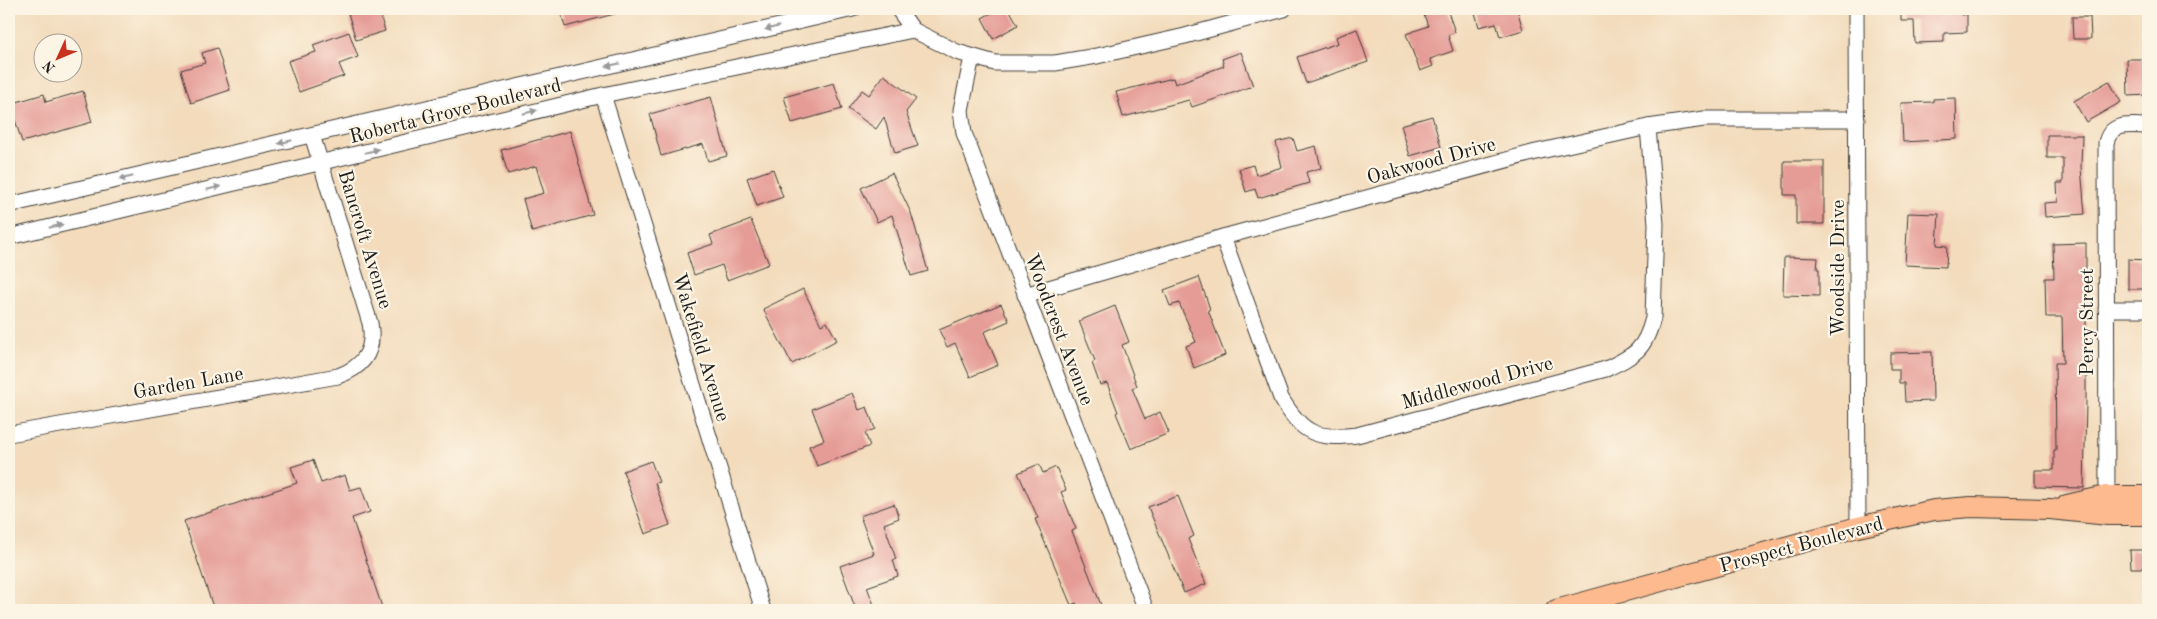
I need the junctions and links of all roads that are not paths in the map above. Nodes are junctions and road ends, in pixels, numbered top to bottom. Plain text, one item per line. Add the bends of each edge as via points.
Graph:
1 (853, 9) edge
2 (898, 9) edge
3 (1284, 9) edge
4 (1856, 9) edge
5 (913, 30) junction
6 (972, 57) junction
7 (603, 95) junction
8 (1857, 118) junction
9 (2148, 126) edge
10 (1648, 127) junction
11 (312, 136) junction
12 (321, 163) junction
13 (9, 205) edge
14 (9, 237) edge
15 (1223, 237) junction
16 (1025, 295) junction
17 (2106, 309) junction
18 (2148, 309) edge
19 (366, 356) joint
20 (9, 434) edge
21 (2148, 496) edge
22 (2107, 506) junction
23 (2148, 515) edge
24 (1858, 527) junction
25 (763, 610) edge
26 (1146, 610) edge
27 (1556, 610) edge

1 -> 11 street, Roberta Grove Boulevard
2 - 5 street
3 - 6 street via 1185,36 1055,63 995,63
4 - 8 street, Woodside Drive
5 - 6 street
5 - 7 street, Roberta Grove Boulevard
6 - 16 street, Woodcrest Avenue via 961,110 964,133
12 -> 7 street, Roberta Grove Boulevard
7 - 25 street, Wakefield Avenue
8 - 10 street, Oakwood Drive via 1704,119
8 - 24 street, Woodside Drive
9 - 17 street, Percy Street via 2120,126 2111,130 2106,143
10 - 15 street, Oakwood Drive via 1536,152
10 - 15 street, Middlewood Drive via 1656,224 1653,318 1643,344 1632,356 1606,369 1357,435 1325,436 1294,420 1281,398
11 - 12 street, Bancroft Avenue
11 -> 13 street, Roberta Grove Boulevard
14 -> 12 street, Roberta Grove Boulevard
12 - 19 street, Bancroft Avenue via 370,322 373,338
15 - 16 street, Oakwood Drive
16 - 26 street, Woodcrest Avenue
17 - 18 street
17 - 22 street, Percy Street
19 - 20 street, Garden Lane via 350,372 338,376
21 - 22 main road, Prospect Boulevard
22 - 23 main road, Prospect Boulevard
22 - 24 main road, Prospect Boulevard via 1934,510
24 - 27 main road, Prospect Boulevard

